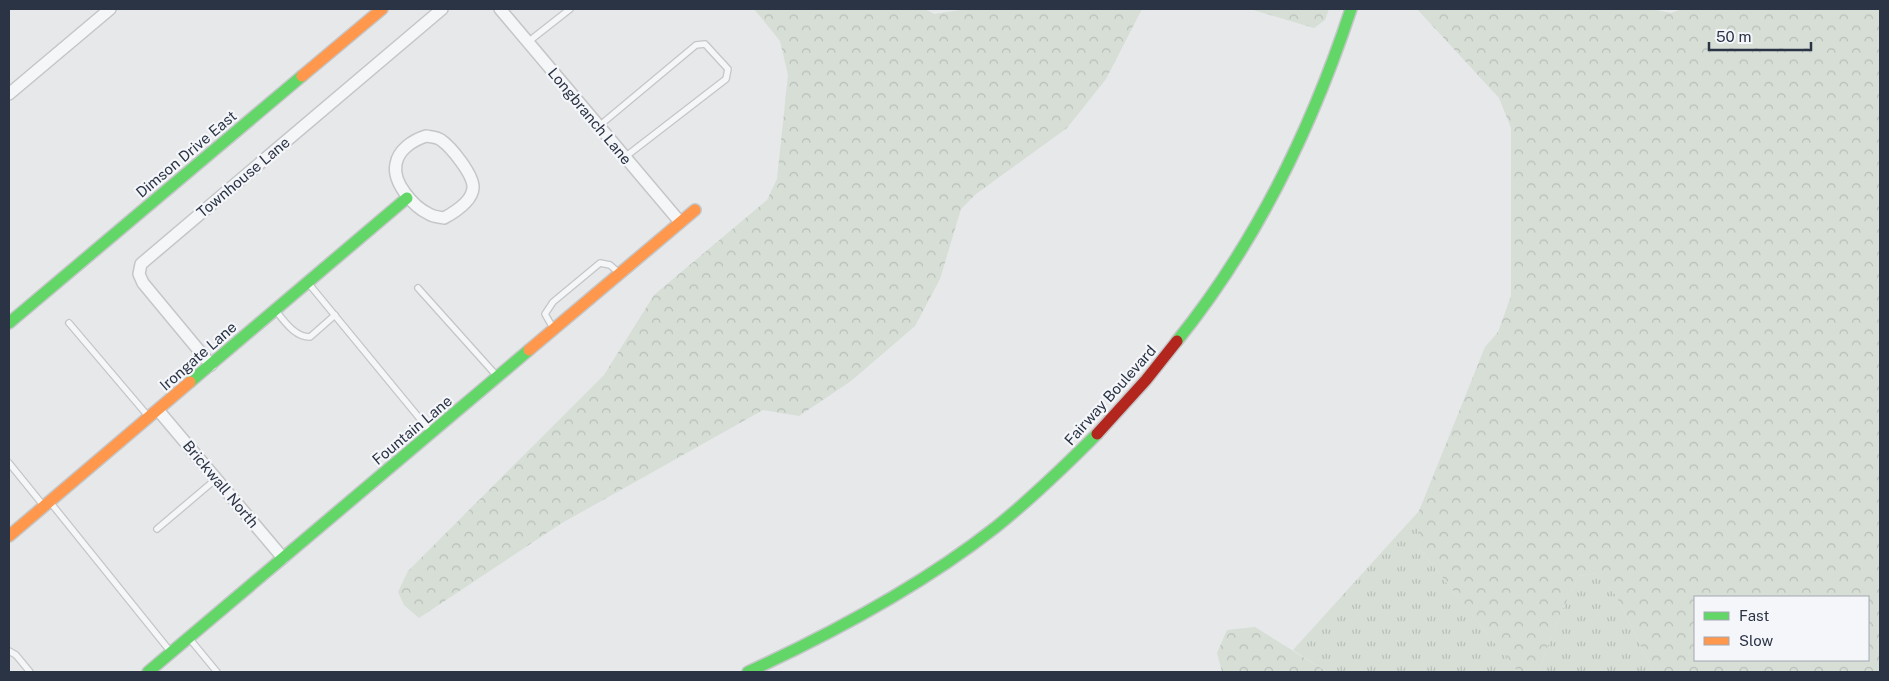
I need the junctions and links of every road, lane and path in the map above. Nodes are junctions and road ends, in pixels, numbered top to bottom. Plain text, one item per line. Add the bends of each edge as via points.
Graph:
1 (110, 9) edge
2 (382, 9) edge
3 (442, 9) edge
4 (570, 9) edge
5 (1351, 9) edge
6 (504, 10) edge
7 (528, 42) junction
8 (9, 94) edge
9 (598, 126) junction
10 (625, 157) junction
11 (407, 198) junction
12 (695, 210) dead end
13 (680, 222) junction
14 (620, 274) junction
15 (308, 282) junction
16 (418, 288) dead end
17 (275, 310) junction
18 (335, 315) junction
19 (9, 323) edge
20 (69, 323) dead end
21 (554, 330) junction
22 (211, 365) junction
23 (498, 377) junction
24 (158, 410) junction
25 (149, 418) junction
26 (432, 433) junction
27 (9, 463) edge
28 (216, 479) junction
29 (47, 504) junction
30 (157, 529) dead end
31 (9, 536) edge
32 (283, 558) junction
33 (189, 638) junction
34 (9, 651) edge
35 (171, 652) junction
36 (30, 672) edge
37 (148, 672) edge
38 (217, 672) edge
39 (748, 672) edge

1 - 8 street
2 - 19 street, Dimson Drive East
3 - 22 street, Townhouse Lane via 140,264 139,274 143,283
4 - 7 lane
5 - 39 street, Fairway Boulevard via 1308,124 1278,186 1221,281 1140,387 1057,474 997,527 888,601
6 - 7 street, Longbranch Lane
7 - 9 street, Longbranch Lane
9 - 10 street, Longbranch Lane
9 - 10 lane via 696,45 705,44 728,69 726,79
10 - 13 street, Longbranch Lane
11 - 11 street via 395,165 402,151 426,136 440,138 472,178 474,189 456,211 444,218 430,215
11 - 15 street, Irongate Lane
12 - 13 street, Fountain Lane
13 - 14 street, Fountain Lane
14 - 21 street, Fountain Lane
14 - 21 lane via 610,264 600,263 560,296 545,314
15 - 17 street, Irongate Lane
15 - 18 lane
16 - 23 lane
17 - 18 lane via 303,337 310,337
17 - 22 street, Irongate Lane
18 - 26 lane
20 - 25 lane
21 - 23 street, Fountain Lane
22 - 24 street, Irongate Lane
23 - 26 street, Fountain Lane
24 - 25 street, Irongate Lane
24 - 28 street, Brickwall North
25 - 29 street, Irongate Lane
26 - 32 street, Fountain Lane
27 - 29 lane
28 - 30 lane
28 - 32 street, Brickwall North
29 - 31 street, Irongate Lane
29 - 35 lane
32 - 33 street, Fountain Lane
33 - 35 street, Fountain Lane
33 - 38 lane
34 - 36 lane
35 - 37 street, Fountain Lane

